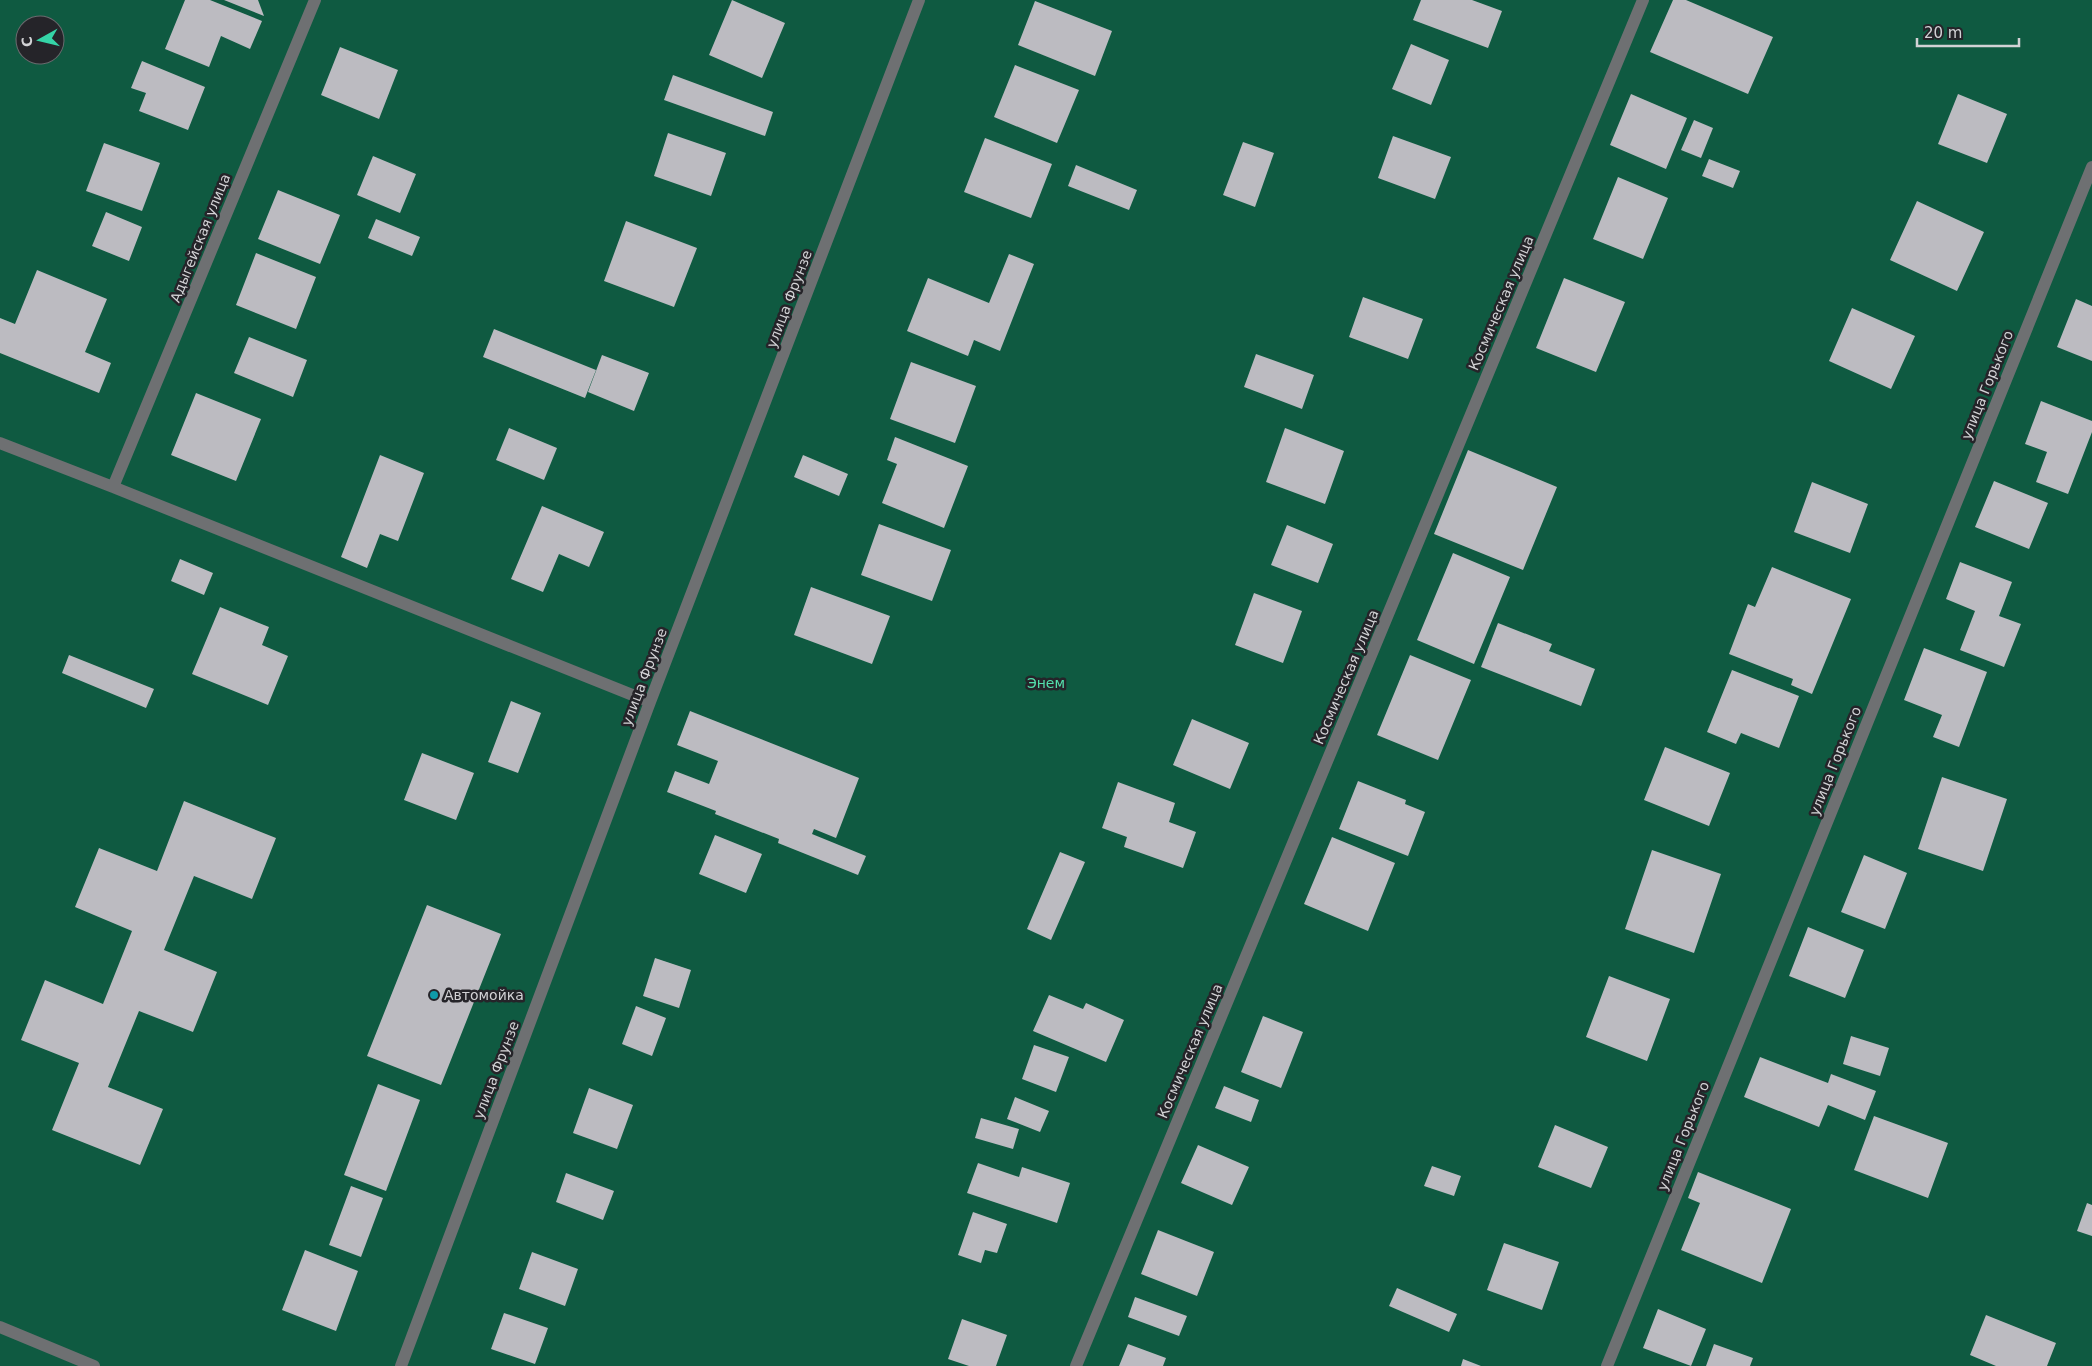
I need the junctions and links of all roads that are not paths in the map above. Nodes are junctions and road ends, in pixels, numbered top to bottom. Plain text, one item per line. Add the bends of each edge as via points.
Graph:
1 (315, 0) edge
2 (920, 0) edge
3 (1643, 0) edge
4 (2092, 167) edge
5 (0, 443) edge
6 (114, 486) junction
7 (650, 702) junction
8 (0, 1327) edge
9 (94, 1366) edge
10 (400, 1366) edge
11 (1076, 1366) edge
12 (1606, 1366) edge

1 - 6 street, Адыгейская улица
2 - 7 street, улица Фрунзе
3 - 11 street, Космическая улица
4 - 12 street, улица Горького
5 - 6 street
6 - 7 street
7 - 10 street, улица Фрунзе
8 - 9 street

